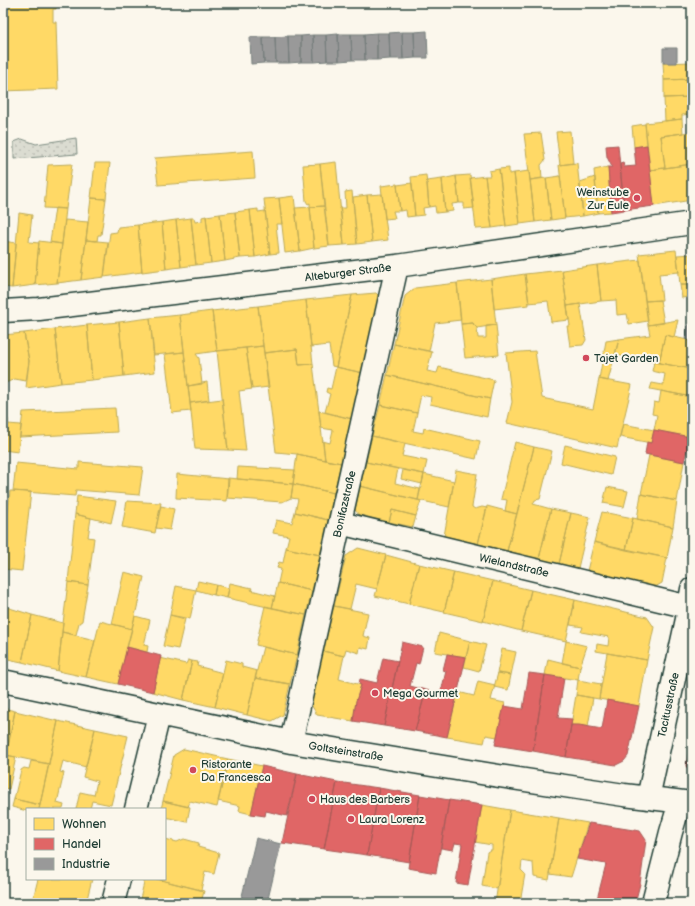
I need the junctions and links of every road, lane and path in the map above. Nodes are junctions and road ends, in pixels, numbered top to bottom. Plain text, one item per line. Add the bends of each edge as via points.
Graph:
1 (692, 223) edge
2 (397, 266) junction
3 (3, 311) edge
4 (340, 523) junction
5 (690, 598) edge
6 (3, 681) edge
7 (159, 715) junction
8 (290, 742) junction
9 (648, 798) junction
10 (686, 803) edge
11 (136, 808) edge
12 (119, 880) edge
13 (113, 903) edge
14 (653, 903) edge

1 - 2 street, Alteburger Straße
2 - 3 street, Alteburger Straße via 32,310
2 - 4 street, Bonifazstraße
4 - 5 street, Wielandstraße
4 - 8 street, Bonifazstraße
5 - 9 street, Tacitusstraße
6 - 7 street, Goltsteinstraße
7 - 8 street, Goltsteinstraße
7 - 11 street
8 - 9 street, Goltsteinstraße
9 - 10 street, Goltsteinstraße
10 - 14 street via 671,832
12 - 13 street

